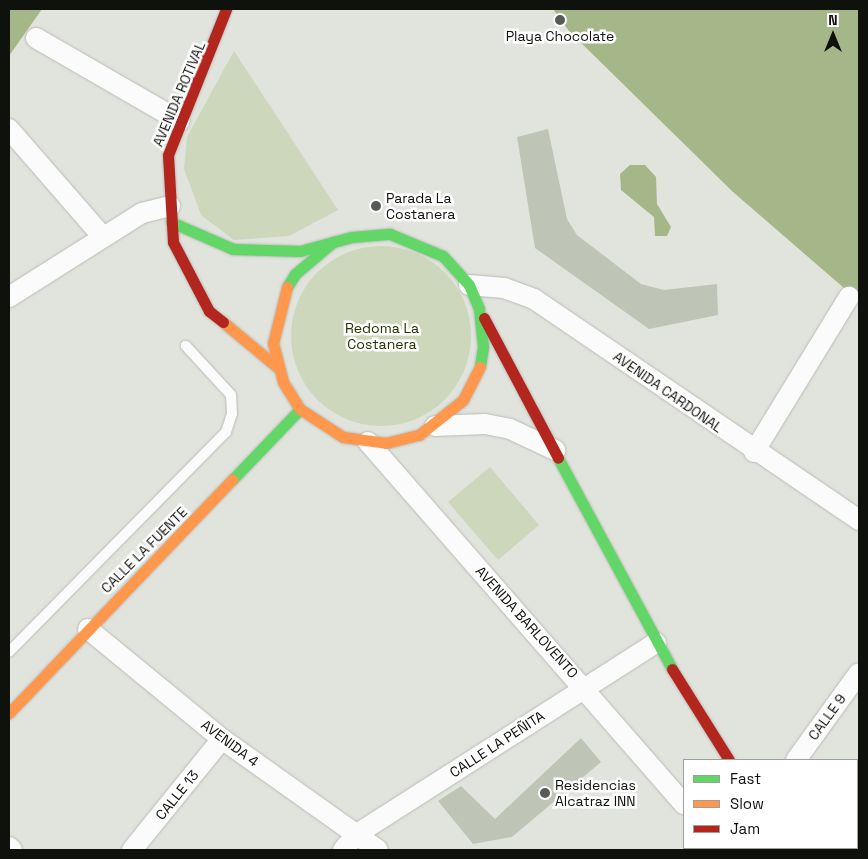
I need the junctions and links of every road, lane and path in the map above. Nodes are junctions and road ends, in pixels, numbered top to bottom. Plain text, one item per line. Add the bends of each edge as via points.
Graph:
1 (226, 9) edge
2 (36, 38) dead end
3 (180, 122) junction
4 (9, 129) edge
5 (171, 214) junction
6 (102, 236) junction
7 (333, 242) junction
8 (468, 285) junction
9 (9, 297) edge
10 (849, 298) dead end
11 (479, 309) junction
12 (186, 346) dead end
13 (277, 367) junction
14 (300, 409) junction
15 (435, 426) junction
16 (368, 442) junction
17 (555, 450) junction
18 (754, 452) junction
19 (859, 520) edge
20 (88, 629) junction
21 (656, 643) junction
22 (9, 652) edge
23 (859, 673) edge
24 (585, 687) junction
25 (9, 713) edge
26 (222, 739) junction
27 (728, 759) edge
28 (797, 759) edge
29 (683, 803) edge
30 (357, 834) junction
31 (9, 847) edge
32 (12, 850) edge
33 (132, 850) edge
34 (343, 850) edge
35 (378, 850) edge

1 - 3 main road, AVENIDA ROTIVAL
2 - 3 street
3 - 5 main road, AVENIDA ROTIVAL via 168,155
4 - 6 street
5 - 6 street via 142,213
5 - 7 main road via 201,238 241,250 300,251
5 - 13 main road, AVENIDA ROTIVAL via 177,254 209,311
6 - 9 street
7 - 8 main road via 371,234 409,238 443,256
7 - 13 main road via 295,274 282,295 273,343
8 - 11 main road
8 - 18 street, AVENIDA CARDONAL via 504,288 534,299
10 - 18 street
11 - 15 main road via 480,366 463,400
11 - 17 main road
12 - 22 lane via 231,395 232,414 226,432
13 - 14 main road
14 - 16 main road via 320,426
14 - 20 main road, CALLE LA FUENTE
15 - 16 main road via 403,440
15 - 17 street via 485,424 510,429
16 - 24 street, AVENIDA BARLOVENTO
17 - 21 main road
18 - 19 street, AVENIDA CARDONAL
20 - 25 main road, CALLE LA FUENTE
20 - 26 street, AVENIDA 4
21 - 24 street, CALLE LA PEÑITA
21 - 27 main road
23 - 28 street, CALLE 9
24 - 29 street, AVENIDA BARLOVENTO
24 - 30 street, CALLE LA PEÑITA
26 - 30 street, AVENIDA 4
26 - 33 street, CALLE 13
30 - 34 street, CALLE LA PEÑITA
30 - 35 street, AVENIDA 4
31 - 32 street

